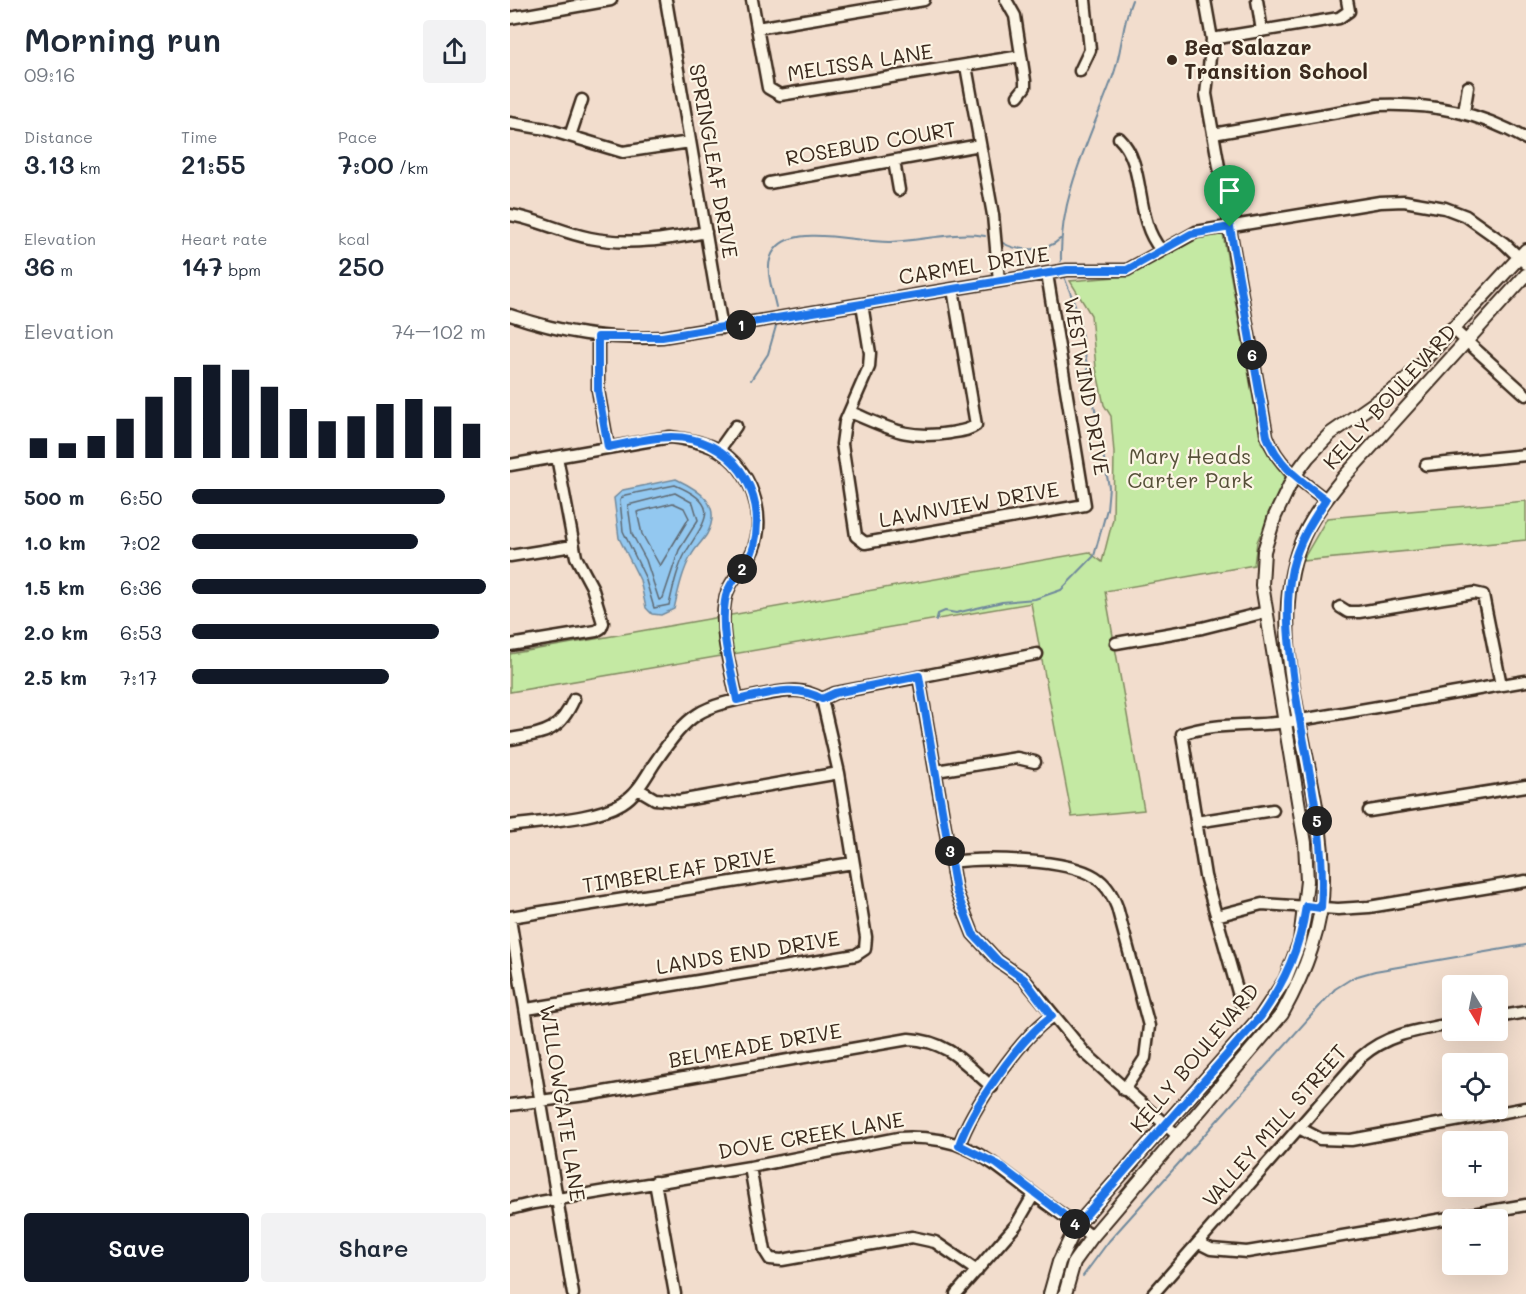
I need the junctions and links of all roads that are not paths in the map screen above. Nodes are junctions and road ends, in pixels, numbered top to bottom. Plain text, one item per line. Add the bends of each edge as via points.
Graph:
1 (611, 0) edge
2 (666, 0) edge
3 (752, 0) edge
4 (924, 0) edge
5 (1006, 0) edge
6 (1085, 0) edge
7 (1205, 0) edge
8 (1257, 0) edge
9 (1347, 0) edge
10 (882, 3) edge
11 (510, 18) edge
12 (757, 28) junction
13 (1262, 32) junction
14 (1212, 39) junction
15 (1021, 56) junction
16 (966, 66) junction
17 (1080, 71) dead end
18 (1468, 87) dead end
19 (1018, 96) dead end
20 (582, 100) dead end
21 (1464, 112) junction
22 (510, 123) edge
23 (1213, 134) junction
24 (570, 136) junction
25 (1119, 138) dead end
26 (1526, 140) edge
27 (690, 142) junction
28 (980, 145) junction
29 (894, 161) junction
30 (769, 183) dead end
31 (899, 190) dead end
32 (510, 215) edge
33 (1230, 227) junction
34 (706, 232) junction
35 (1161, 250) junction
36 (1524, 257) edge
37 (1047, 273) junction
38 (1526, 275) edge
39 (999, 281) junction
40 (953, 289) junction
41 (862, 304) junction
42 (512, 319) edge
43 (722, 328) junction
44 (1452, 328) junction
45 (598, 337) junction
46 (1467, 341) junction
47 (1526, 395) edge
48 (850, 412) junction
49 (736, 426) dead end
50 (608, 447) junction
51 (719, 450) junction
52 (1526, 455) edge
53 (557, 457) junction
54 (510, 465) edge
55 (1426, 465) dead end
56 (1294, 476) junction
57 (1326, 500) junction
58 (1084, 505) joint
59 (573, 546) junction
60 (510, 556) edge
61 (1340, 607) dead end
62 (1266, 612) junction
63 (1116, 643) dead end
64 (510, 645) edge
65 (1037, 654) dead end
66 (919, 676) junction
67 (1526, 681) edge
68 (1501, 685) junction
69 (574, 699) dead end
70 (822, 699) junction
71 (737, 700) junction
72 (1299, 720) junction
73 (1284, 722) junction
74 (510, 739) edge
75 (1035, 762) dead end
76 (936, 771) junction
77 (839, 773) junction
78 (1526, 786) edge
79 (638, 789) junction
80 (1273, 810) dead end
81 (1369, 811) dead end
82 (1196, 822) junction
83 (510, 826) edge
84 (951, 862) junction
85 (853, 863) junction
86 (1526, 881) edge
87 (1306, 906) junction
88 (1321, 908) junction
89 (1216, 916) junction
90 (510, 918) edge
91 (1241, 1003) dead end
92 (527, 1009) junction
93 (1526, 1012) edge
94 (1508, 1015) edge
95 (1052, 1016) junction
96 (1442, 1026) edge
97 (992, 1087) junction
98 (1124, 1090) junction
99 (542, 1102) junction
100 (510, 1105) edge
101 (1526, 1108) edge
102 (1164, 1124) junction
103 (1299, 1128) junction
104 (1178, 1136) junction
105 (959, 1145) junction
106 (750, 1167) junction
107 (656, 1182) junction
108 (1034, 1194) junction
109 (559, 1198) junction
110 (1526, 1205) edge
111 (510, 1209) edge
112 (1077, 1225) junction
113 (1092, 1237) junction
114 (1199, 1243) junction
115 (977, 1271) junction
116 (573, 1294) edge
117 (675, 1294) edge
118 (956, 1294) edge
119 (1050, 1294) edge
120 (1065, 1294) edge
121 (1153, 1294) edge

1 - 11 street
2 - 27 street, SPRINGLEAF DRIVE
3 - 12 street, MELISSA LANE
4 - 10 street
5 - 15 street via 1015,16
6 - 17 street via 1090,50
7 - 14 street
8 - 13 street
9 - 13 street via 1349,11 1345,16
10 - 12 street
12 - 16 street, MELISSA LANE via 768,88 780,95
13 - 14 street
14 - 23 street via 1206,93
15 - 16 street, MELISSA LANE
15 - 19 street via 1025,87
16 - 28 street
18 - 21 street
20 - 24 street
21 - 23 street via 1438,106 1378,105
21 - 26 street
22 - 24 street
23 - 33 street
24 - 27 street via 623,152
25 - 35 street via 1132,154 1150,238
27 - 34 street, SPRINGLEAF DRIVE
28 - 29 street, ROSEBUD COURT
28 - 39 street via 993,214
29 - 30 street, ROSEBUD COURT
29 - 31 street
32 - 34 street via 592,239 620,242
33 - 35 street, CARMEL DRIVE via 1197,232
33 - 36 street, CARMEL DRIVE via 1404,201 1466,216
33 - 56 street via 1267,436 1273,453
34 - 43 street, SPRINGLEAF DRIVE
35 - 37 street, CARMEL DRIVE via 1127,270
36 - 44 main road, KELLY BOULEVARD
37 - 39 street, CARMEL DRIVE
37 - 58 street, WESTWIND DRIVE
38 - 46 main road, KELLY BOULEVARD
39 - 40 street, CARMEL DRIVE
40 - 41 street, CARMEL DRIVE
40 - 48 street via 976,425 969,430 924,437 906,435
41 - 43 street, CARMEL DRIVE
41 - 48 street via 869,368
42 - 45 street, CARMEL DRIVE
43 - 45 street, CARMEL DRIVE via 662,337
44 - 46 street
44 - 56 main road, KELLY BOULEVARD via 1402,384 1330,434
45 - 50 street via 598,390
46 - 47 street
46 - 57 main road, KELLY BOULEVARD
48 - 58 street, LAWNVIEW DRIVE via 842,444 856,536 860,541
49 - 51 street
50 - 51 street via 670,437
50 - 53 street
51 - 71 street via 746,476 758,512 754,548 729,585 724,602 724,628
52 - 55 street
53 - 54 street
53 - 59 street
56 - 57 street
56 - 62 main road, KELLY BOULEVARD via 1264,551 1262,585
57 - 72 main road, KELLY BOULEVARD via 1300,544 1289,584 1288,629
59 - 60 street
59 - 64 street via 600,607 601,628
61 - 68 street via 1359,612 1474,593 1483,595
62 - 63 street
62 - 73 main road, KELLY BOULEVARD
65 - 66 street
66 - 70 street
66 - 76 street
67 - 68 street
68 - 72 street
69 - 74 street via 566,718 554,728
70 - 71 street via 808,691 792,689
70 - 77 street, LANDS END DRIVE
71 - 79 street via 705,708 691,717
72 - 73 street
72 - 88 main road, KELLY BOULEVARD via 1321,854
73 - 82 street via 1194,729 1182,734
73 - 87 main road, KELLY BOULEVARD via 1306,855
75 - 76 street via 1017,758
76 - 84 street
77 - 79 street via 679,801 655,799
77 - 85 street, LANDS END DRIVE
78 - 81 street
79 - 83 street via 608,810
80 - 82 street
82 - 89 street
84 - 95 street via 960,905 973,934 998,961 1024,979
84 - 98 street via 1009,859 1077,870 1095,877 1111,893 1149,1026 1145,1058
85 - 90 street, TIMBERLEAF DRIVE
85 - 92 street, LANDS END DRIVE via 866,937 865,949 856,955
86 - 88 street via 1369,907
87 - 88 street
87 - 89 street via 1262,904
87 - 102 main road, KELLY BOULEVARD via 1300,942 1285,980 1261,1016
88 - 104 main road, KELLY BOULEVARD via 1304,973 1282,1014
89 - 91 street
90 - 92 street, WILLOWGATE LANE
92 - 99 street, WILLOWGATE LANE
93 - 94 street
95 - 97 street via 1031,1032
95 - 98 street
96 - 103 street, VALLEY MILL STREET via 1397,1035 1370,1048
97 - 99 street, BELMEADE DRIVE via 943,1045 909,1039
97 - 105 street via 970,1119
98 - 102 street
99 - 100 street, BELMEADE DRIVE
99 - 109 street, WILLOWGATE LANE
101 - 103 street via 1351,1140 1320,1139
102 - 104 street
102 - 112 main road, KELLY BOULEVARD
103 - 114 street, VALLEY MILL STREET
104 - 113 main road, KELLY BOULEVARD
105 - 106 street, DOVE CREEK LANE via 940,1139 898,1138
105 - 108 street, DOVE CREEK LANE via 989,1159
106 - 107 street, DOVE CREEK LANE
106 - 115 street via 765,1251 770,1259 912,1237 935,1242
107 - 109 street, DOVE CREEK LANE
107 - 117 street
108 - 112 street, DOVE CREEK LANE
108 - 115 street via 1016,1225
109 - 111 street, DOVE CREEK LANE
109 - 116 street, WILLOWGATE LANE
110 - 114 street via 1247,1252 1211,1249
112 - 113 street, DOVE CREEK LANE
112 - 119 main road, KELLY BOULEVARD via 1059,1262
113 - 120 main road, KELLY BOULEVARD via 1074,1262
114 - 121 street, VALLEY MILL STREET
115 - 118 street

